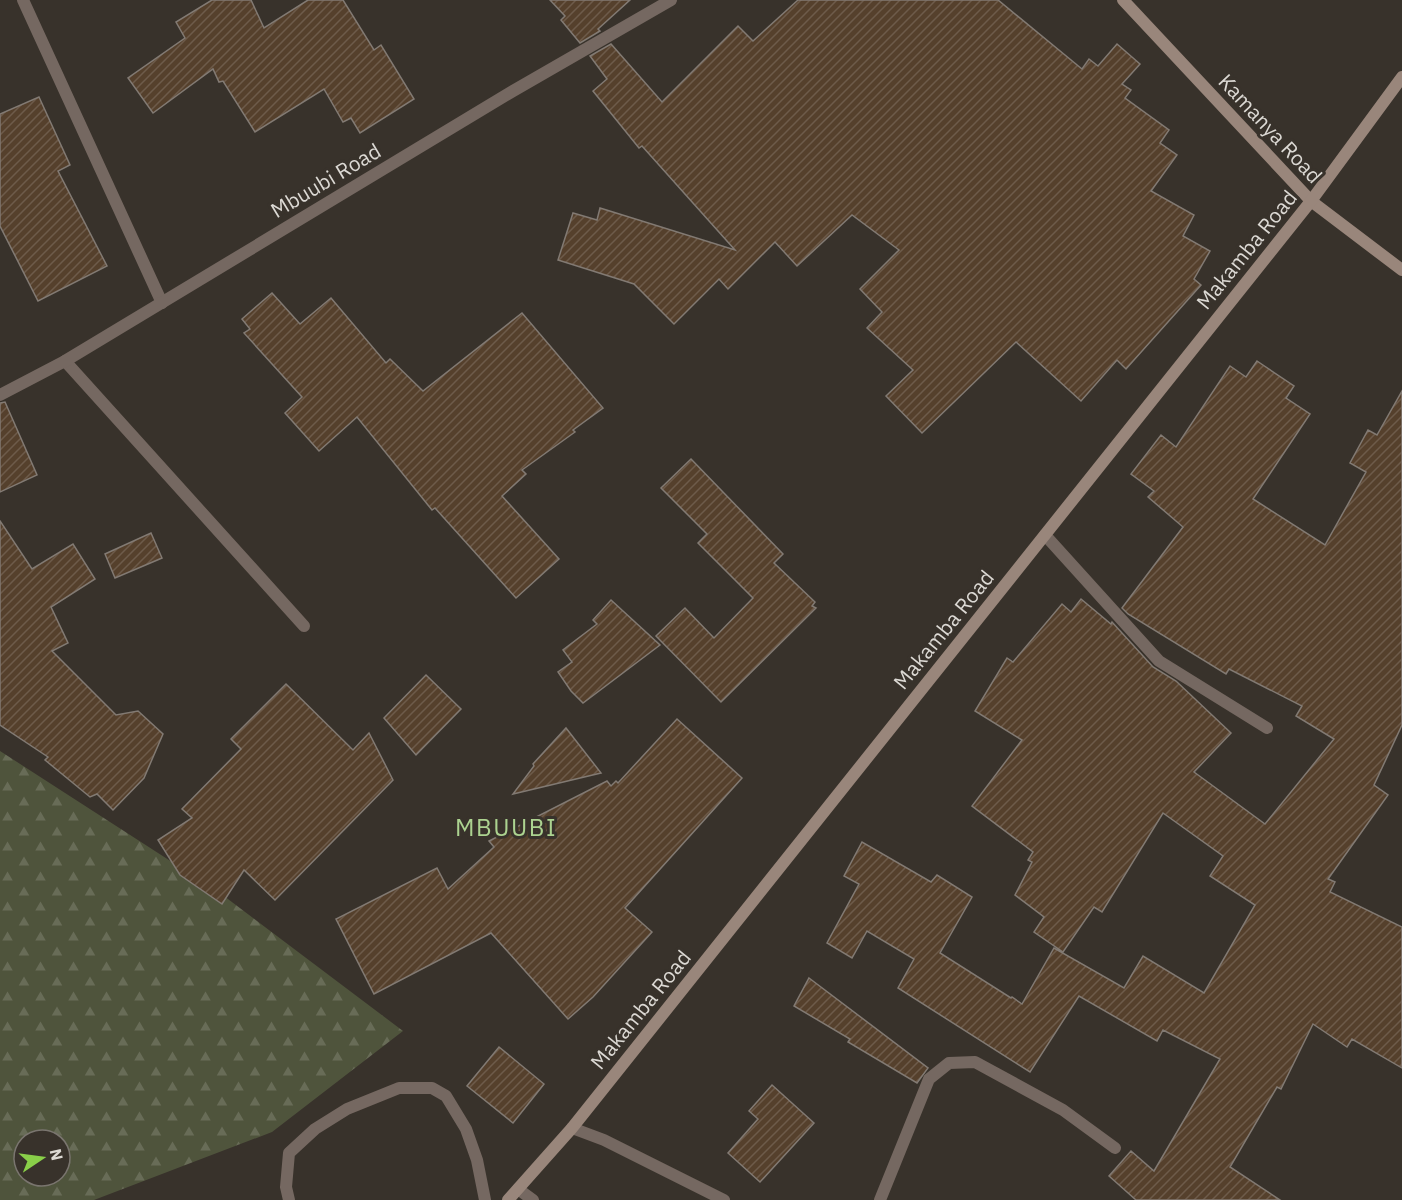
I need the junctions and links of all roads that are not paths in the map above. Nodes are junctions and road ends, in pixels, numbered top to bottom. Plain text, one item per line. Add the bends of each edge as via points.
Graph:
1 (23, 0) edge
2 (671, 0) edge
3 (1123, 0) edge
4 (1402, 76) edge
5 (1311, 201) junction
6 (1402, 270) edge
7 (162, 303) junction
8 (65, 361) junction
9 (0, 395) edge
10 (1045, 535) junction
11 (304, 626) dead end
12 (1267, 728) dead end
13 (572, 1128) junction
14 (1115, 1148) dead end
15 (518, 1189) junction
16 (289, 1200) edge
17 (485, 1200) edge
18 (508, 1200) edge
19 (533, 1200) edge
20 (724, 1200) edge
21 (880, 1200) edge

1 - 7 street
2 - 7 street, Mbuubi Road
3 - 5 street, Kamanya Road
4 - 5 street, Makamba Road
5 - 6 street, Kamanya Road
5 - 10 street, Makamba Road
7 - 8 street, Mbuubi Road
8 - 9 street, Mbuubi Road
8 - 11 street
10 - 12 street via 1159,661
10 - 13 street, Makamba Road
13 - 15 street, Makamba Road
13 - 20 street
14 - 21 street via 1063,1110 975,1062 949,1063 929,1079
15 - 18 street, Makamba Road
15 - 19 street
16 - 17 street via 286,1187 290,1153 315,1129 347,1109 399,1088 432,1088 446,1096 466,1129

